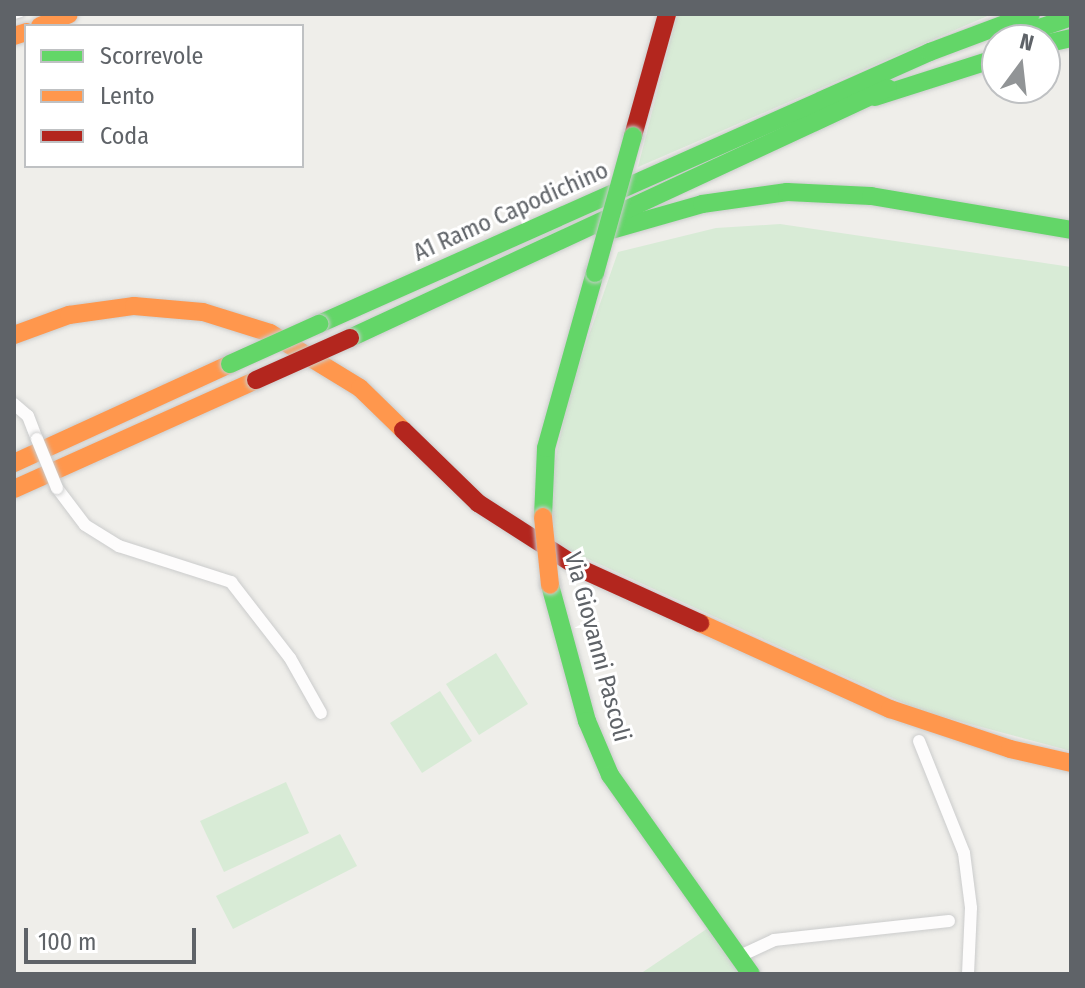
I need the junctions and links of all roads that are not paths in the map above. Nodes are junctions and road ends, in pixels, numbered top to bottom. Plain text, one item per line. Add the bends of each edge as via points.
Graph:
1 (21, 14) edge
2 (69, 14) edge
3 (667, 14) edge
4 (1031, 14) edge
5 (14, 16) edge
6 (1071, 17) edge
7 (45, 24) edge
8 (1050, 24) edge
9 (981, 49) edge
10 (981, 63) edge
11 (858, 102) junction
12 (1006, 219) junction
13 (1071, 230) edge
14 (562, 239) junction
15 (1071, 239) edge
16 (14, 335) edge
17 (14, 404) edge
18 (14, 463) edge
19 (14, 489) edge
20 (321, 713) dead end
21 (919, 741) dead end
22 (1071, 763) edge
23 (949, 921) dead end
24 (740, 956) junction
25 (751, 974) edge
26 (968, 974) edge

1 - 5 lane
2 - 7 main road
3 - 24 main road, Via Giovanni Pascoli, bridge via 546,448 543,517 550,585 587,721 610,775
4 - 18 main road, A1 Ramo Capodichino, bridge via 930,52
6 - 8 main road
9 - 11 main road, A1 Ramo Capodichino
10 - 11 main road
11 - 14 main road, A1 Ramo Capodichino
12 - 13 main road
12 - 14 main road via 871,196 787,192 702,204
12 - 15 main road
14 - 19 main road, A1 Ramo Capodichino, bridge
16 - 22 main road via 69,315 134,306 203,312 270,333 360,388 478,503 581,569 890,709 969,737
17 - 20 street, bridge via 28,416 57,488 85,525 119,546 231,582 290,658
21 - 26 street via 964,853 971,908
23 - 24 street via 774,940
24 - 25 main road, Via Giovanni Pascoli

